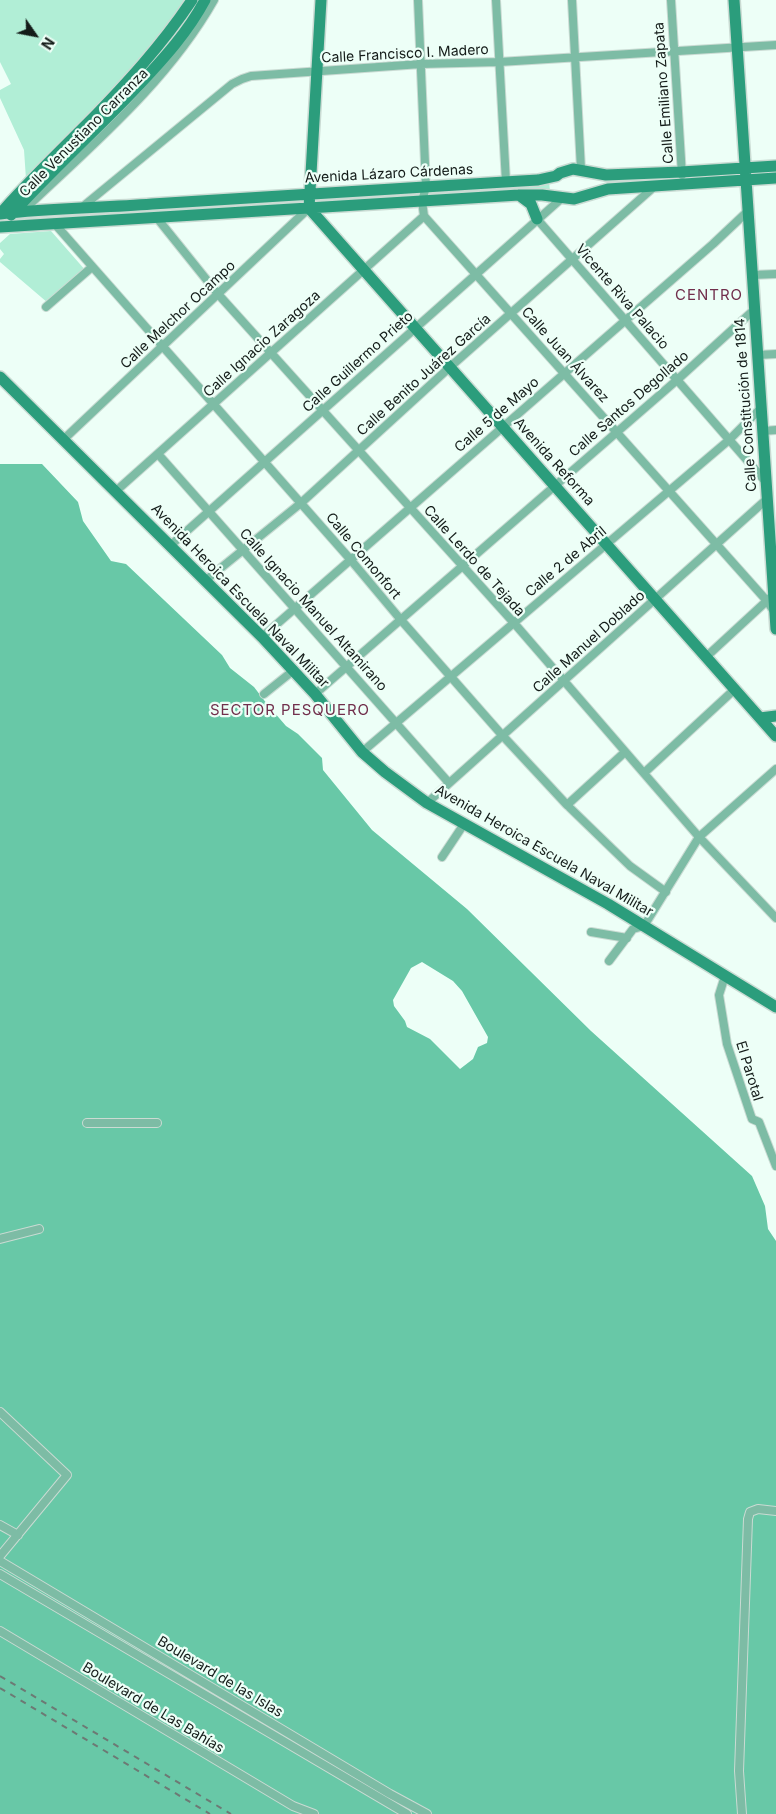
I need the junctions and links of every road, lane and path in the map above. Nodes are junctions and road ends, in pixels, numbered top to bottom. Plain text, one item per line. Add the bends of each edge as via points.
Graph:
1 (192, 0) edge
2 (205, 0) edge
3 (214, 0) edge
4 (321, 0) edge
5 (418, 0) edge
6 (496, 0) edge
7 (572, 0) edge
8 (671, 0) edge
9 (734, 0) edge
10 (776, 45) edge
11 (737, 48) junction
12 (674, 51) junction
13 (575, 57) junction
14 (499, 62) junction
15 (421, 64) junction
16 (317, 72) junction
17 (776, 166) edge
18 (584, 171) junction
19 (682, 172) junction
20 (746, 174) junction
21 (556, 176) junction
22 (776, 178) edge
23 (506, 182) junction
24 (682, 184) junction
25 (656, 186) junction
26 (426, 187) junction
27 (310, 192) junction
28 (589, 194) junction
29 (519, 195) junction
30 (562, 198) junction
31 (422, 201) junction
32 (143, 205) junction
33 (82, 208) junction
34 (309, 208) junction
35 (18, 212) junction
36 (748, 212) junction
37 (0, 214) edge
38 (424, 216) junction
39 (144, 218) junction
40 (157, 218) junction
41 (537, 219) junction
42 (54, 223) junction
43 (0, 227) edge
44 (572, 260) junction
45 (92, 267) junction
46 (364, 270) junction
47 (476, 274) junction
48 (776, 274) edge
49 (752, 275) junction
50 (218, 294) junction
51 (46, 307) dead end
52 (755, 309) junction
53 (512, 314) junction
54 (625, 320) junction
55 (415, 328) junction
56 (162, 346) junction
57 (270, 353) junction
58 (776, 354) edge
59 (758, 355) junction
60 (450, 367) junction
61 (564, 373) junction
62 (0, 377) edge
63 (677, 380) junction
64 (213, 405) junction
65 (761, 408) junction
66 (323, 410) junction
67 (503, 427) junction
68 (776, 430) edge
69 (763, 431) junction
70 (617, 432) junction
71 (64, 439) junction
72 (729, 440) junction
73 (358, 451) junction
74 (158, 454) junction
75 (264, 463) junction
76 (766, 482) junction
77 (555, 486) junction
78 (669, 491) junction
79 (116, 492) junction
80 (767, 499) junction
81 (301, 503) junction
82 (409, 508) junction
83 (209, 512) junction
84 (773, 532) edge
85 (606, 544) junction
86 (717, 544) junction
87 (171, 545) junction
88 (242, 549) junction
89 (350, 560) junction
90 (462, 567) junction
91 (206, 580) junction
92 (770, 597) junction
93 (655, 599) junction
94 (294, 608) junction
95 (775, 613) edge
96 (400, 620) junction
97 (514, 623) junction
98 (776, 629) edge
99 (262, 636) junction
100 (706, 656) junction
101 (346, 667) junction
102 (294, 670) junction
103 (451, 676) junction
104 (563, 681) junction
105 (735, 689) junction
106 (264, 694) dead end
107 (315, 694) junction
108 (776, 716) edge
109 (760, 718) junction
110 (396, 723) junction
111 (502, 735) junction
112 (776, 736) edge
113 (362, 752) junction
114 (626, 752) junction
115 (776, 769) edge
116 (644, 773) junction
117 (449, 783) junction
118 (427, 803) junction
119 (567, 805) junction
120 (464, 824) junction
121 (699, 837) junction
122 (442, 857) dead end
123 (666, 892) junction
124 (776, 918) edge
125 (644, 926) junction
126 (591, 932) dead end
127 (627, 938) junction
128 (610, 961) dead end
129 (725, 976) junction
130 (776, 1007) edge
131 (87, 1123) dead end
132 (157, 1123) dead end
133 (776, 1166) edge
134 (39, 1229) dead end
135 (0, 1239) edge
136 (0, 1412) edge
137 (776, 1511) edge
138 (0, 1525) edge
139 (18, 1535) junction
140 (0, 1556) edge
141 (0, 1561) edge
142 (0, 1574) edge
143 (0, 1632) edge
144 (390, 1794) junction
145 (385, 1802) junction
146 (293, 1806) junction
147 (301, 1814) edge
148 (314, 1814) edge
149 (407, 1814) edge
150 (427, 1814) edge
151 (742, 1814) edge

1 - 37 main road via 137,72
2 - 35 main road via 170,52 31,193
3 - 35 street, Calle Venustiano Carranza via 169,66 110,128
4 - 16 main road
5 - 15 street
6 - 14 street
7 - 13 street
8 - 12 street, Calle Emiliano Zapata
9 - 11 main road, Calle Constitución de 1814
10 - 11 street, Calle Francisco I. Madero
11 - 12 street, Calle Francisco I. Madero
11 - 20 main road, Calle Constitución de 1814
12 - 13 street, Calle Francisco I. Madero
12 - 19 street, Calle Emiliano Zapata
13 - 14 street, Calle Francisco I. Madero
13 - 18 street
14 - 15 street, Calle Francisco I. Madero
14 - 23 street
15 - 16 street, Calle Francisco I. Madero
15 - 26 street
16 - 27 main road
16 - 33 street, Calle Francisco I. Madero via 242,78
17 - 20 main road, Avenida Lázaro Cárdenas
18 - 19 main road, Avenida Lázaro Cárdenas via 606,175
18 - 21 main road, Avenida Lázaro Cárdenas via 566,170
18 - 28 main road via 593,180
19 - 20 main road, Avenida Lázaro Cárdenas
19 - 24 street, Calle Emiliano Zapata
20 - 22 main road, Avenida Lázaro Cárdenas
20 - 24 main road, Avenida Lázaro Cárdenas
20 - 36 main road, Calle Constitución de 1814
21 - 23 main road, Avenida Lázaro Cárdenas
21 - 30 main road via 553,190
23 - 26 main road, Avenida Lázaro Cárdenas
24 - 25 main road, Avenida Lázaro Cárdenas
25 - 28 main road, Avenida Lázaro Cárdenas via 608,189
25 - 44 street, Calle Benito Juárez García
26 - 27 main road, Avenida Lázaro Cárdenas
26 - 31 street
27 - 32 main road, Avenida Lázaro Cárdenas
27 - 34 main road
28 - 30 main road, Avenida Lázaro Cárdenas via 574,199
29 - 30 main road, Avenida Lázaro Cárdenas
29 - 31 main road, Avenida Lázaro Cárdenas
29 - 41 main road via 531,204
30 - 41 street, Calle Guillermo Prieto
31 - 34 main road, Avenida Lázaro Cárdenas
31 - 38 street
32 - 33 main road, Avenida Lázaro Cárdenas
32 - 39 main road
33 - 35 main road, Avenida Lázaro Cárdenas
34 - 40 main road, Avenida Lázaro Cárdenas
34 - 46 main road, Avenida Reforma
34 - 50 street, Calle Melchor Ocampo
35 - 37 main road, Avenida Lázaro Cárdenas
35 - 43 main road
36 - 49 main road, Calle Constitución de 1814
36 - 54 street, Calle 5 de Mayo
38 - 46 street, Calle Ignacio Zaragoza
38 - 47 street, Calle Juan Álvarez
39 - 40 main road, Avenida Lázaro Cárdenas
39 - 42 main road, Avenida Lázaro Cárdenas
40 - 50 street, Calle Lerdo de Tejada
41 - 44 street, Vicente Riva Palacio
41 - 47 street, Calle Guillermo Prieto
42 - 43 main road, Avenida Lázaro Cárdenas
42 - 45 street, Calle Comonfort
44 - 53 street, Calle Benito Juárez García
44 - 54 street, Vicente Riva Palacio
45 - 51 street
45 - 56 street, Calle Comonfort
46 - 55 main road, Avenida Reforma
46 - 57 street, Calle Ignacio Zaragoza
47 - 53 street, Calle Juan Álvarez
47 - 55 street, Calle Guillermo Prieto
48 - 49 street
49 - 52 main road, Calle Constitución de 1814
50 - 56 street, Calle Melchor Ocampo
50 - 57 street, Calle Lerdo de Tejada
52 - 59 main road, Calle Constitución de 1814
52 - 63 street, Calle Santos Degollado
53 - 60 street, Calle Benito Juárez García
53 - 61 street, Calle Juan Álvarez
54 - 61 street, Calle 5 de Mayo
54 - 63 street, Vicente Riva Palacio
55 - 60 main road, Avenida Reforma
55 - 66 street, Calle Guillermo Prieto
56 - 64 street, Calle Comonfort
56 - 71 street, Calle Melchor Ocampo
57 - 64 street, Calle Ignacio Zaragoza
57 - 66 street, Calle Lerdo de Tejada
58 - 59 street
59 - 65 main road, Calle Constitución de 1814
60 - 67 main road, Avenida Reforma
60 - 73 street, Calle Benito Juárez García
61 - 67 street, Calle 5 de Mayo
61 - 70 street, Calle Juan Álvarez
62 - 71 main road, Avenida Heroica Escuela Naval Militar
63 - 70 street, Calle Santos Degollado
63 - 72 street, Vicente Riva Palacio
64 - 74 street, Calle Ignacio Zaragoza
64 - 75 street, Calle Comonfort
65 - 69 main road, Calle Constitución de 1814
65 - 72 street, Calle 2 de Abril
66 - 73 street, Calle Lerdo de Tejada
66 - 75 street, Calle Guillermo Prieto
67 - 77 main road, Avenida Reforma
67 - 82 street, Calle 5 de Mayo
68 - 69 street
69 - 76 main road, Calle Constitución de 1814
70 - 77 street, Calle Santos Degollado
70 - 78 street, Calle Juan Álvarez
71 - 79 main road, Avenida Heroica Escuela Naval Militar
72 - 76 street, Vicente Riva Palacio
72 - 78 street, Calle 2 de Abril
73 - 81 street, Calle Benito Juárez García
73 - 82 street, Calle Lerdo de Tejada
74 - 79 street, Calle Ignacio Zaragoza
74 - 83 street, Calle Ignacio Manuel Altamirano
75 - 81 street, Calle Comonfort
75 - 83 street, Calle Guillermo Prieto
76 - 80 main road, Calle Constitución de 1814
77 - 85 main road, Avenida Reforma
77 - 90 street, Calle Santos Degollado
78 - 85 street, Calle 2 de Abril
78 - 86 street, Calle Juan Álvarez
79 - 87 main road, Avenida Heroica Escuela Naval Militar
80 - 84 main road, Calle Constitución de 1814
80 - 86 street, Calle Manuel Doblado
81 - 88 street, Calle Benito Juárez García
81 - 89 street, Calle Comonfort
82 - 89 street, Calle 5 de Mayo
82 - 90 street, Calle Lerdo de Tejada
83 - 87 street, Calle Guillermo Prieto
83 - 88 street, Calle Ignacio Manuel Altamirano
84 - 92 main road, Calle Constitución de 1814
85 - 93 main road, Avenida Reforma
85 - 97 street, Calle 2 de Abril
86 - 92 street, Calle Juan Álvarez
86 - 93 street, Calle Manuel Doblado
87 - 91 main road, Avenida Heroica Escuela Naval Militar
88 - 91 street, Calle Benito Juárez García
88 - 94 street, Calle Ignacio Manuel Altamirano
89 - 94 street, Calle 5 de Mayo
89 - 96 street, Calle Comonfort
90 - 96 street, Calle Santos Degollado
90 - 97 street, Calle Lerdo de Tejada
91 - 99 main road, Avenida Heroica Escuela Naval Militar
92 - 95 main road, Calle Constitución de 1814
92 - 100 street
93 - 100 main road, Avenida Reforma
93 - 104 street, Calle Manuel Doblado
94 - 99 street, Calle 5 de Mayo
94 - 101 street, Calle Ignacio Manuel Altamirano
95 - 98 main road, Calle Constitución de 1814
96 - 101 street, Calle Santos Degollado
96 - 103 street, Calle Comonfort
97 - 103 street, Calle 2 de Abril
97 - 104 street, Calle Lerdo de Tejada
99 - 102 main road, Avenida Heroica Escuela Naval Militar
100 - 105 main road, Avenida Reforma
101 - 107 street, Calle Santos Degollado
101 - 110 street, Calle Ignacio Manuel Altamirano
102 - 106 street
102 - 107 main road, Avenida Heroica Escuela Naval Militar
103 - 110 street, Calle 2 de Abril
103 - 111 street, Calle Comonfort
104 - 111 street, Calle Manuel Doblado
104 - 114 street, Calle Lerdo de Tejada
105 - 109 main road, Avenida Reforma
105 - 116 street
107 - 113 main road, Avenida Heroica Escuela Naval Militar
108 - 109 main road
109 - 112 main road, Avenida Reforma
110 - 113 street, Calle 2 de Abril
110 - 117 street, Calle Ignacio Manuel Altamirano
111 - 117 street, Calle Manuel Doblado
111 - 119 street, Calle Comonfort
113 - 118 main road, Avenida Heroica Escuela Naval Militar
114 - 116 street, Calle Lerdo de Tejada
114 - 119 street
115 - 121 street
116 - 121 street, Calle Lerdo de Tejada
117 - 118 street, Calle Manuel Doblado
118 - 120 main road, Avenida Heroica Escuela Naval Militar
119 - 123 street, Calle Comonfort via 630,866
120 - 122 street
120 - 125 main road, Avenida Heroica Escuela Naval Militar
121 - 123 street
121 - 124 street, Calle Lerdo de Tejada
123 - 125 street
125 - 127 street via 633,929
125 - 129 main road, Avenida Heroica Escuela Naval Militar
126 - 127 street
127 - 128 street
129 - 130 main road, Avenida Heroica Escuela Naval Militar
129 - 133 street, El Parotal via 719,995 727,1044 752,1119 759,1122
131 - 132 street
134 - 135 street
136 - 139 street via 67,1475
137 - 151 street via 758,1509 750,1512 748,1519 739,1771
138 - 139 street
139 - 140 street
141 - 144 street, Boulevard de las Islas
142 - 145 street, Boulevard de las Islas
143 - 146 street, Boulevard de Las Bahías
144 - 145 street
144 - 150 street, Boulevard de las Islas
145 - 149 street, Boulevard de las Islas
146 - 147 street, Boulevard de Las Bahías
146 - 148 street, Boulevard de Las Bahías

